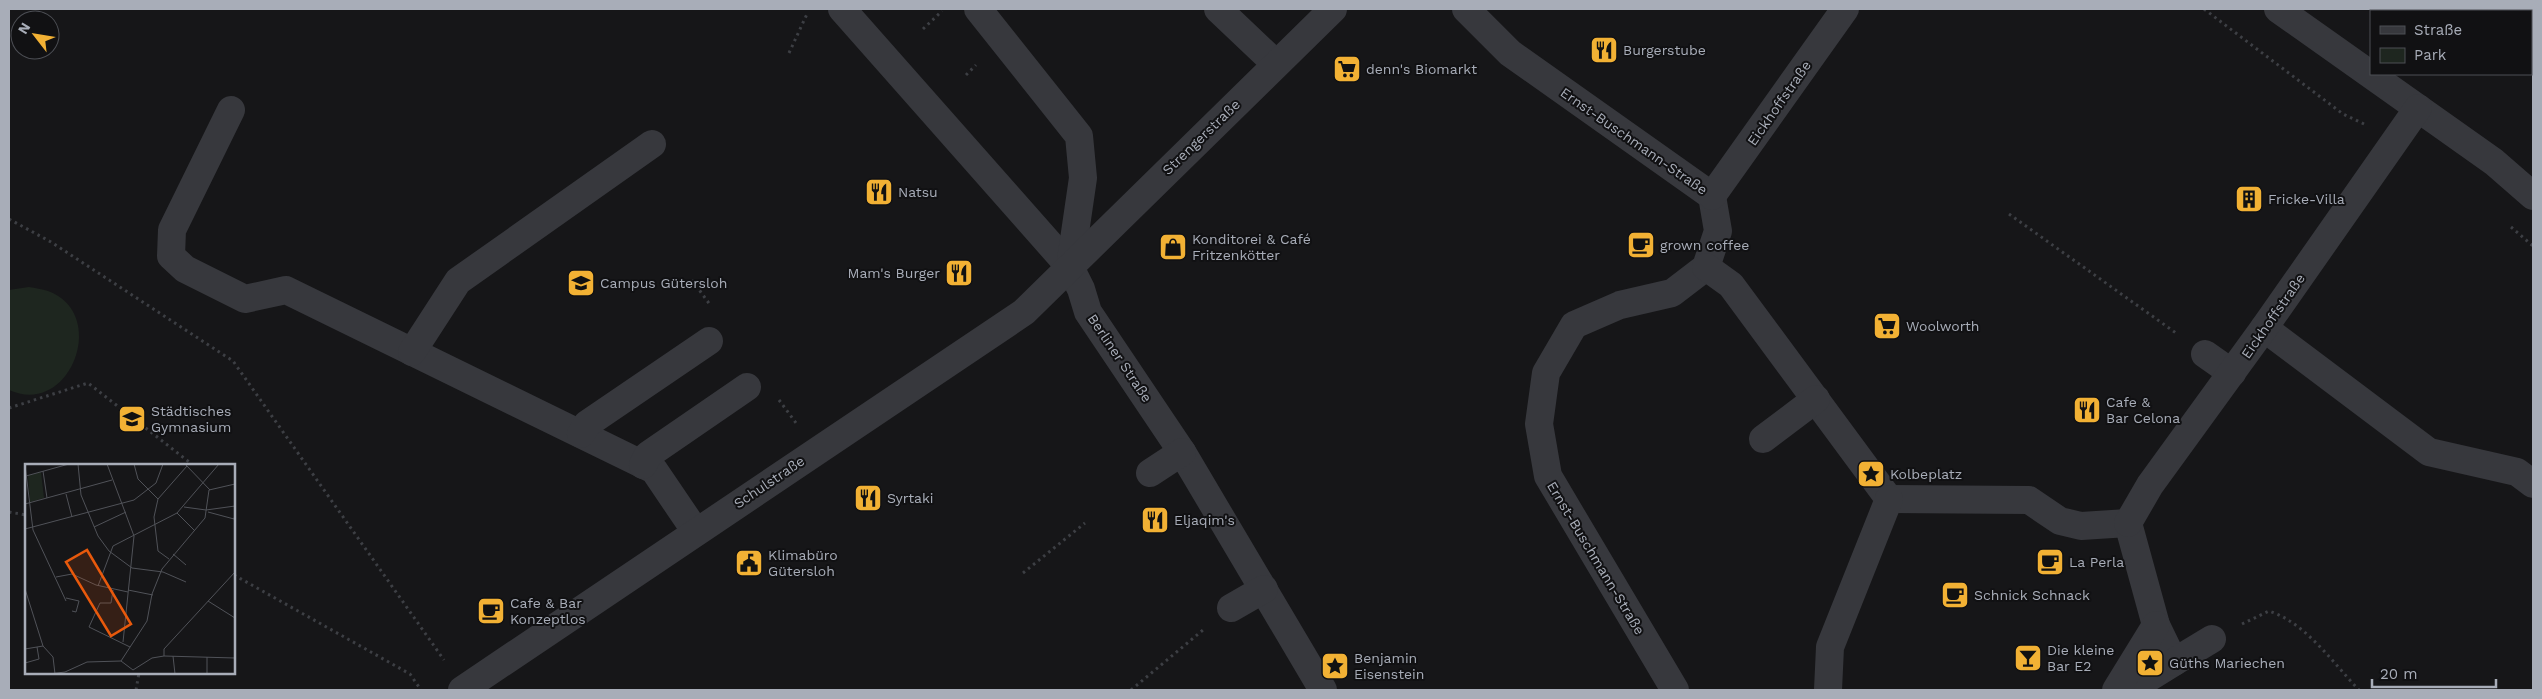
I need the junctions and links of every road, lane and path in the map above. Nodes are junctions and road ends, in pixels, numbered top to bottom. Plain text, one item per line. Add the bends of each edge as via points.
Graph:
1 (809, 9) edge
2 (842, 9) edge
3 (944, 9) edge
4 (978, 9) edge
5 (1218, 9) edge
6 (1333, 9) edge
7 (1466, 9) edge
8 (1845, 9) edge
9 (2204, 9) edge
10 (2282, 11) edge
11 (923, 29) dead end
12 (789, 53) dead end
13 (1276, 64) junction
14 (2370, 74) edge
15 (2372, 75) edge
16 (2418, 108) junction
17 (231, 110) dead end
18 (2370, 127) dead end
19 (652, 144) dead end
20 (1712, 196) junction
21 (2533, 196) edge
22 (2009, 214) dead end
23 (9, 219) edge
24 (1070, 267) junction
25 (1706, 267) junction
26 (2264, 328) junction
27 (709, 341) dead end
28 (412, 352) junction
29 (2205, 354) joint
30 (2232, 373) junction
31 (747, 387) dead end
32 (1816, 400) junction
33 (9, 408) edge
34 (581, 434) junction
35 (1763, 439) dead end
36 (1182, 452) junction
37 (192, 464) edge
38 (643, 465) junction
39 (1150, 473) dead end
40 (2533, 484) edge
41 (1889, 499) junction
42 (9, 512) edge
43 (25, 515) edge
44 (1086, 523) dead end
45 (2128, 523) junction
46 (696, 532) junction
47 (1023, 573) dead end
48 (235, 576) edge
49 (1264, 589) junction
50 (1231, 608) joint
51 (2156, 625) junction
52 (2212, 639) joint
53 (2174, 662) junction
54 (139, 674) edge
55 (136, 690) edge
56 (421, 690) edge
57 (463, 690) edge
58 (1131, 690) edge
59 (1322, 690) edge
60 (1675, 690) edge
61 (1828, 690) edge
62 (2116, 690) edge
63 (2129, 690) edge
64 (2359, 690) edge

1 - 12 path
2 - 24 street, Berliner Straße
3 - 11 path
4 - 24 street via 997,46 1079,136 1083,178
5 - 13 street
6 - 13 street, Strengerstraße
7 - 20 street, Ernst-Buschmann-Straße via 1510,53
8 - 20 street, Eickhoffstraße
9 - 18 path via 2343,114
10 - 14 street
13 - 24 street, Strengerstraße
15 - 16 street
16 - 21 street via 2510,174
16 - 26 street, Eickhoffstraße
17 - 28 street via 172,230 171,256 185,269 245,299 286,290
19 - 28 street via 458,281
20 - 25 street, Ernst-Buschmann-Straße via 1718,231
22 - 29 path
23 - 57 path via 51,242 233,361
24 - 36 street, Berliner Straße via 1088,312
24 - 46 street, Schulstraße via 1024,312
25 - 32 street via 1730,285
25 - 60 street, Ernst-Buschmann-Straße via 1672,293 1620,305 1574,325 1546,373 1539,424 1548,476
26 - 30 street, Eickhoffstraße
26 - 40 street via 2429,452 2517,472
27 - 34 street via 587,424
28 - 34 street
29 - 30 street
30 - 45 street, Eickhoffstraße via 2150,485
31 - 38 street via 648,455
32 - 35 street
32 - 41 street
33 - 37 path via 88,383
34 - 38 street
36 - 39 street
36 - 49 street, Berliner Straße
38 - 46 street via 654,470
41 - 45 street via 2029,500 2060,521 2081,526
41 - 61 street via 1830,647
42 - 43 path
44 - 47 path
45 - 51 street
46 - 57 street, Schulstraße
48 - 56 path via 410,674
49 - 50 street
49 - 59 street, Berliner Straße
50 - 58 path
51 - 53 street
51 - 62 street
52 - 53 street
52 - 64 path via 2269,611 2284,616 2297,625
53 - 63 street
54 - 55 path

